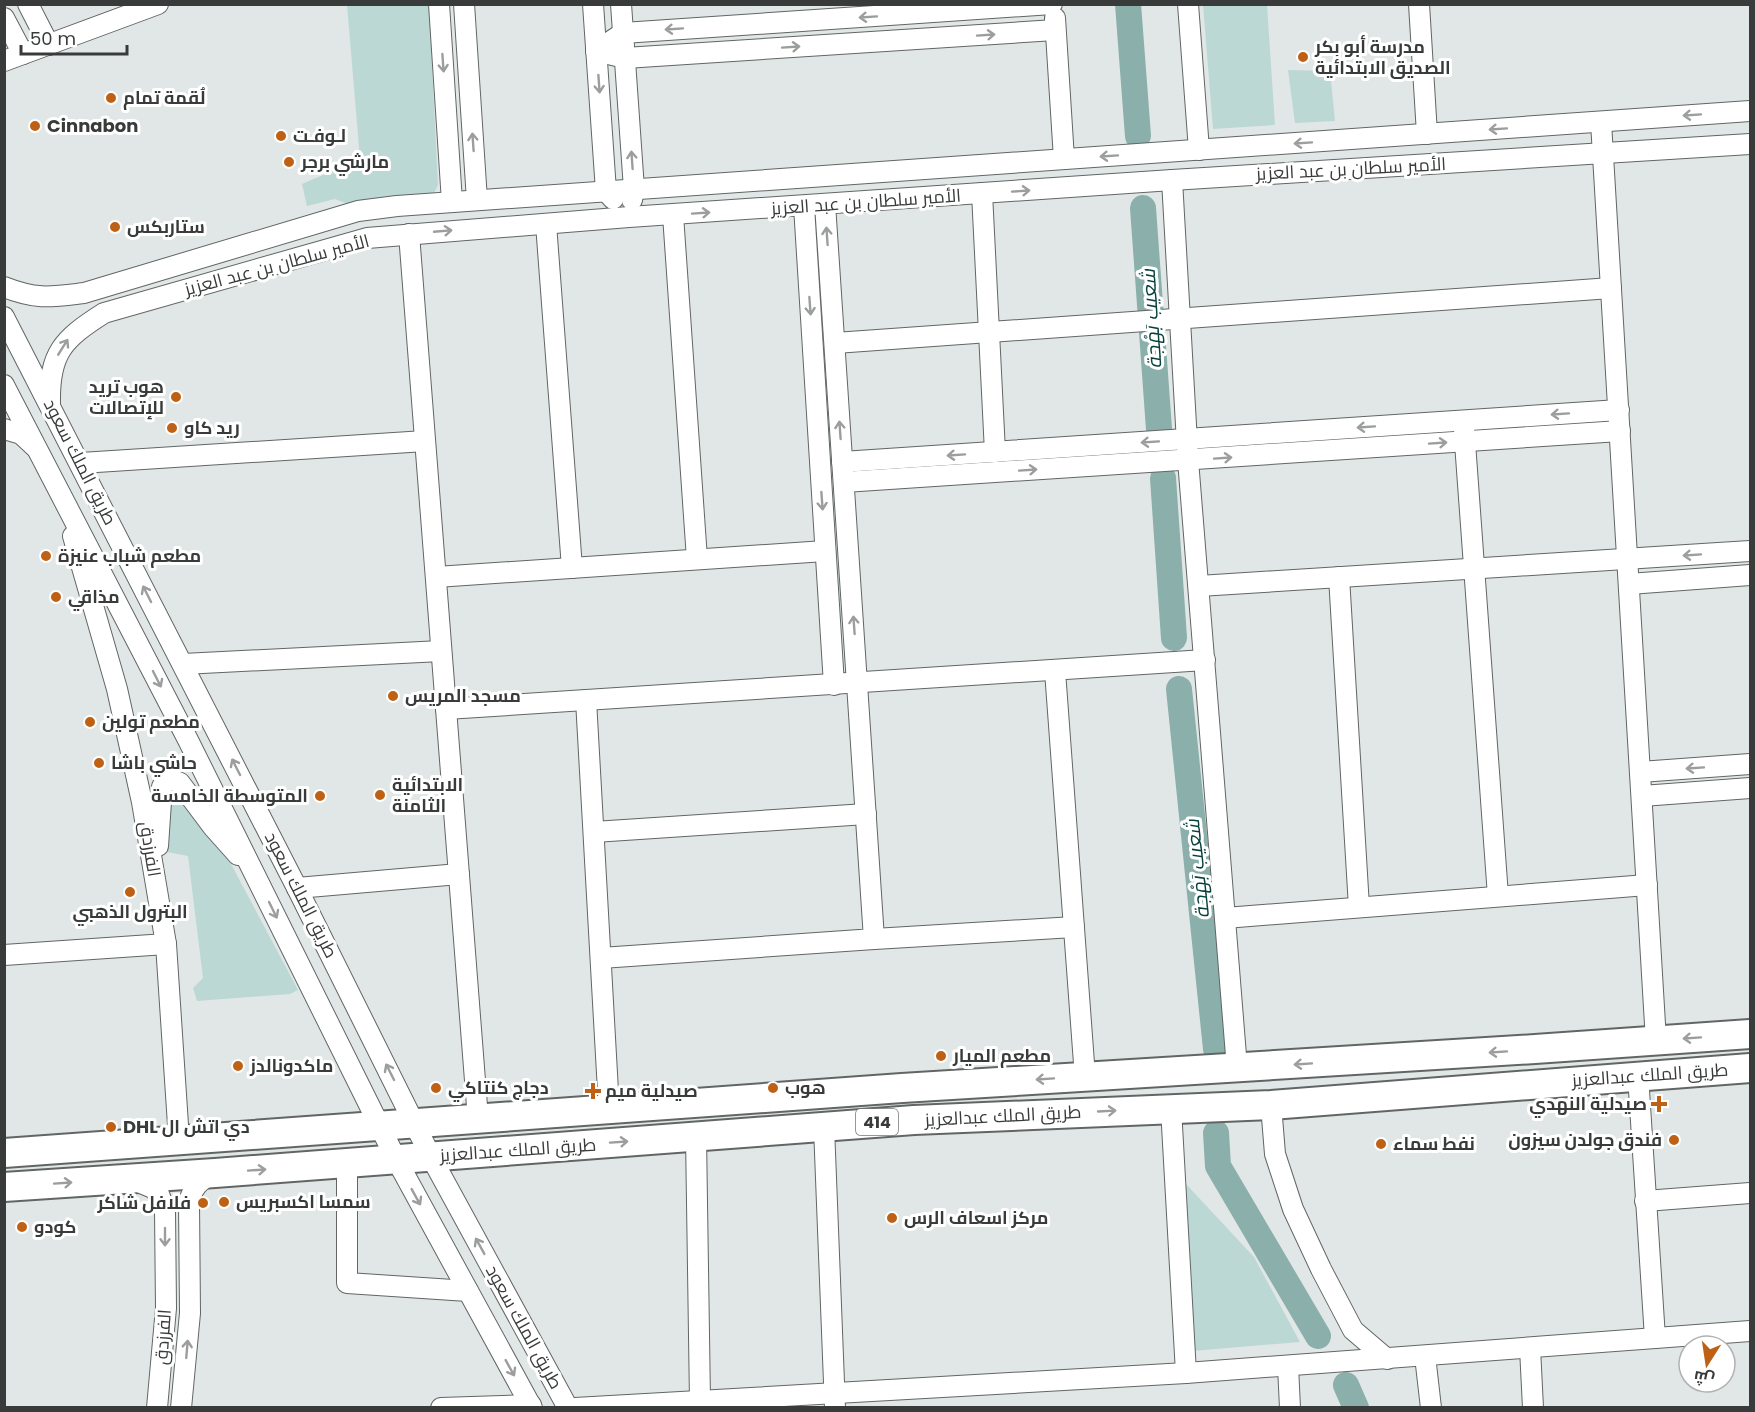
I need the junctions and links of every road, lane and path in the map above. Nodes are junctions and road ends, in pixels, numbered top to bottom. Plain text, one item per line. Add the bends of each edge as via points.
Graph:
1 (28, 4) edge
2 (158, 4) edge
3 (439, 4) edge
4 (464, 4) edge
5 (593, 4) edge
6 (621, 4) edge
7 (1053, 4) edge
8 (1188, 4) edge
9 (1419, 4) edge
10 (904, 9) edge
11 (925, 9) edge
12 (837, 12) edge
13 (773, 13) edge
14 (749, 14) edge
15 (4, 18) edge
16 (1055, 30) junction
17 (623, 33) junction
18 (919, 39) junction
19 (49, 45) junction
20 (763, 49) junction
21 (597, 51) junction
22 (14, 58) edge
23 (625, 58) junction
24 (1750, 111) edge
25 (1601, 122) junction
26 (1427, 134) junction
27 (1750, 144) edge
28 (1199, 150) junction
29 (1603, 154) junction
30 (1064, 159) junction
31 (1172, 180) junction
32 (634, 189) junction
33 (606, 191) junction
34 (981, 194) junction
35 (477, 200) junction
36 (452, 202) junction
37 (825, 204) junction
38 (804, 206) junction
39 (673, 215) junction
40 (628, 217) junction
41 (546, 224) junction
42 (409, 234) junction
43 (4, 287) edge
44 (1611, 288) junction
45 (4, 316) edge
46 (1173, 319) junction
47 (989, 331) junction
48 (835, 343) junction
49 (4, 385) edge
50 (50, 403) junction
51 (1619, 410) junction
52 (1463, 421) junction
53 (4, 429) edge
54 (1620, 431) junction
55 (1187, 439) junction
56 (425, 441) junction
57 (1465, 441) junction
58 (38, 449) junction
59 (995, 452) junction
60 (1188, 460) junction
61 (843, 462) junction
62 (81, 463) junction
63 (844, 482) junction
64 (62, 495) junction
65 (825, 551) junction
66 (1750, 551) edge
67 (697, 559) junction
68 (1628, 559) junction
69 (572, 568) junction
70 (1474, 569) junction
71 (1750, 575) edge
72 (436, 577) junction
73 (1339, 577) junction
74 (1629, 584) junction
75 (1199, 586) junction
76 (441, 651) junction
77 (1205, 660) junction
78 (183, 664) junction
79 (1055, 671) junction
80 (858, 683) junction
81 (834, 685) junction
82 (586, 700) junction
83 (446, 709) junction
84 (214, 724) junction
85 (188, 740) junction
86 (1750, 764) edge
87 (1640, 772) junction
88 (1750, 788) edge
89 (1642, 796) junction
90 (866, 814) junction
91 (594, 832) junction
92 (255, 872) junction
93 (459, 874) junction
94 (155, 878) junction
95 (1647, 885) junction
96 (297, 888) junction
97 (1498, 897) junction
98 (1359, 907) junction
99 (1226, 918) junction
100 (1074, 927) junction
101 (874, 939) junction
102 (166, 944) junction
103 (4, 955) edge
104 (601, 958) junction
105 (1750, 1034) edge
106 (1656, 1041) junction
107 (1238, 1068) junction
108 (1750, 1068) edge
109 (1638, 1076) junction
110 (1085, 1077) junction
111 (1271, 1105) junction
112 (1171, 1108) junction
113 (609, 1109) junction
114 (478, 1119) junction
115 (416, 1123) junction
116 (380, 1126) junction
117 (824, 1127) junction
118 (696, 1136) junction
119 (179, 1140) junction
120 (4, 1153) edge
121 (431, 1157) junction
122 (396, 1159) junction
123 (347, 1163) junction
124 (215, 1173) junction
125 (128, 1179) junction
126 (4, 1187) edge
127 (1750, 1193) edge
128 (1645, 1201) junction
129 (468, 1291) junction
130 (1750, 1331) edge
131 (1655, 1338) junction
132 (1530, 1348) junction
133 (1425, 1356) junction
134 (1387, 1359) junction
135 (1288, 1366) junction
136 (1186, 1373) junction
137 (835, 1400) edge
138 (700, 1401) junction
139 (531, 1406) edge
140 (157, 1407) edge
141 (182, 1407) edge
142 (441, 1407) edge
143 (568, 1407) edge
144 (575, 1407) edge
145 (1290, 1407) edge
146 (1431, 1407) edge
147 (1533, 1407) edge

1 - 19 street
2 - 19 street
3 -> 36 street
35 -> 4 street
5 - 21 street
6 - 17 street
7 - 11 street
7 - 16 street
8 - 28 street
9 - 26 street
10 - 11 street
10 -> 12 street
10 - 18 street
11 - 18 street
12 - 13 street
13 - 14 street
13 - 20 street
14 -> 17 street
14 - 20 street
15 - 22 street
18 -> 16 street
16 - 30 street
17 - 21 street
17 - 23 street
20 -> 18 street
19 - 22 street
20 - 23 street
21 - 23 street
21 -> 33 street
32 -> 23 street
24 -> 25 street, الأمير سلطان بن عبد العزيز
25 -> 26 street, الأمير سلطان بن عبد العزيز
25 - 29 street
26 -> 28 street, الأمير سلطان بن عبد العزيز
27 - 29 street, الأمير سلطان بن عبد العزيز
28 -> 30 street, الأمير سلطان بن عبد العزيز
29 - 31 street, الأمير سلطان بن عبد العزيز
29 - 44 street
30 - 32 street, الأمير سلطان بن عبد العزيز
34 -> 31 street, الأمير سلطان بن عبد العزيز
31 - 46 street
32 - 33 street, الأمير سلطان بن عبد العزيز
32 - 40 street
33 - 35 street, الأمير سلطان بن عبد العزيز
33 - 40 street
34 - 37 street, الأمير سلطان بن عبد العزيز
34 - 47 street
35 - 36 street, الأمير سلطان بن عبد العزيز
36 - 43 street, الأمير سلطان بن عبد العزيز via 358,211 84,293 26,296
37 - 38 street, الأمير سلطان بن عبد العزيز
48 -> 37 street
39 -> 38 street, الأمير سلطان بن عبد العزيز
38 -> 65 street
39 - 40 street, الأمير سلطان بن عبد العزيز
39 - 67 street
40 - 41 street, الأمير سلطان بن عبد العزيز
42 -> 41 street, الأمير سلطان بن عبد العزيز
41 - 69 street
50 -> 42 street, الأمير سلطان بن عبد العزيز via 53,368 65,342 104,313 367,238
42 - 56 street
44 - 46 street
44 - 51 street
45 - 50 street, طريق الملك سعود
46 - 47 street
46 - 55 street
47 - 48 street
47 - 59 street
61 -> 48 street
49 - 58 street, طريق الملك سعود
50 - 62 street, طريق الملك سعود
51 -> 52 street
51 - 54 street
52 -> 55 street
52 - 57 street
53 - 58 street via 21,434
54 - 57 street
54 - 68 street
55 -> 59 street
55 - 60 street
56 - 62 street
56 - 72 street
60 -> 57 street
57 - 70 street
58 - 64 street, طريق الملك سعود
59 -> 61 street
63 -> 60 street
60 - 75 street
61 - 63 street
78 -> 62 street, طريق الملك سعود
80 -> 63 street
64 -> 85 street, طريق الملك سعود
64 - 94 street, الفرزدق via 117,689
65 - 67 street
65 - 81 street
66 -> 68 street
67 - 69 street
68 - 70 street
68 - 74 street
69 - 72 street
70 - 73 street
70 - 97 street
71 - 74 street
72 - 76 street
73 - 75 street
73 - 98 street
74 - 87 street
75 - 77 street
76 - 78 street
76 - 83 street
77 - 79 street
77 - 99 street
78 - 84 street, طريق الملك سعود
79 - 80 street
79 - 100 street
80 - 81 street
80 - 90 street
81 - 82 street
82 - 83 street
82 - 91 street
83 - 93 street
84 - 85 street
96 -> 84 street, طريق الملك سعود
85 - 92 street, طريق الملك سعود
86 -> 87 street
87 - 89 street
88 - 89 street
89 - 95 street
90 - 91 street
90 - 101 street
91 - 104 street
92 - 94 street via 213,827 180,783 171,779 162,787
92 -> 116 street, طريق الملك سعود
93 - 96 street
93 - 114 street
94 - 102 street, الفرزدق
95 - 97 street
95 - 106 street
115 -> 96 street, طريق الملك سعود
97 - 98 street
98 - 99 street
99 - 107 street
100 - 101 street
100 - 110 street
101 - 104 street
102 - 103 street
102 - 119 street, الفرزدق
104 - 113 street
105 -> 106 highway, طريق الملك عبدالعزيز / 414
106 -> 107 highway, طريق الملك عبدالعزيز / 414
107 - 110 highway, طريق الملك عبدالعزيز / 414
108 - 109 highway, طريق الملك عبدالعزيز / 414
109 - 111 highway, طريق الملك عبدالعزيز / 414
109 - 128 street
110 -> 113 highway, طريق الملك عبدالعزيز / 414
111 - 112 highway, طريق الملك عبدالعزيز / 414
111 - 134 street via 1275,1154 1293,1209 1353,1330
117 -> 112 highway, طريق الملك عبدالعزيز / 414
112 - 136 street
113 - 114 highway, طريق الملك عبدالعزيز / 414
114 - 115 highway, طريق الملك عبدالعزيز / 414
115 - 116 highway, طريق الملك عبدالعزيز / 414
115 - 121 street, طريق الملك سعود
116 - 119 highway, طريق الملك عبدالعزيز / 414
116 - 122 street, طريق الملك سعود
117 - 118 highway, طريق الملك عبدالعزيز / 414
117 - 137 street
121 -> 118 highway, طريق الملك عبدالعزيز / 414
118 - 138 street
119 - 120 highway, طريق الملك عبدالعزيز / 414
121 - 122 highway, طريق الملك عبدالعزيز / 414
143 -> 121 street, طريق الملك سعود
122 - 123 highway, طريق الملك عبدالعزيز / 414
122 -> 129 street, طريق الملك سعود
124 -> 123 highway, طريق الملك عبدالعزيز / 414
123 - 129 street via 346,1283
124 - 125 highway, طريق الملك عبدالعزيز / 414
141 -> 124 street, الفرزدق via 190,1313 189,1203 194,1187
126 -> 125 highway, طريق الملك عبدالعزيز / 414
125 -> 140 street, الفرزدق via 153,1188 165,1211 166,1308
127 - 128 street
128 - 131 street
129 -> 139 street, طريق الملك سعود
130 - 131 street
131 - 132 street
132 - 133 street
132 - 147 street
133 - 134 street
133 - 146 street
134 - 135 street
135 - 136 street
135 - 145 street
136 - 137 street
137 - 138 street
138 - 144 street
139 - 142 street

